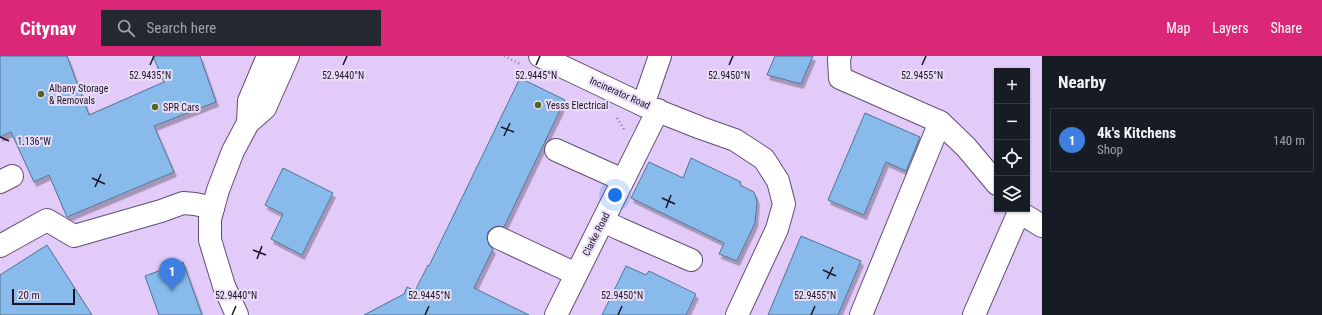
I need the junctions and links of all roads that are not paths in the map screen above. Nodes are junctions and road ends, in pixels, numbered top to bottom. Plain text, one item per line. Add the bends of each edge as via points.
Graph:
1 (268, 56) edge
2 (288, 56) edge
3 (540, 56) edge
4 (660, 56) edge
5 (840, 56) edge
6 (650, 107) junction
7 (940, 122) junction
8 (248, 123) junction
9 (556, 150) dead end
10 (623, 180) junction
11 (994, 180) edge
12 (213, 208) junction
13 (1017, 212) edge
14 (1021, 212) edge
15 (603, 220) junction
16 (1042, 226) edge
17 (499, 238) dead end
18 (0, 246) edge
19 (691, 260) dead end
20 (576, 274) junction
21 (237, 315) edge
22 (556, 315) edge
23 (737, 315) edge
24 (861, 315) edge
25 (974, 315) edge

1 - 8 street via 249,101
2 - 8 street via 265,108
3 - 6 street, Incinerator Road
4 - 6 street, Clarke Road
5 - 7 street via 840,78
6 - 10 street, Clarke Road
6 - 23 street, Incinerator Road via 735,140 764,159 778,181 784,204 777,229
7 - 11 street via 966,147
7 - 24 street
8 - 12 street via 233,151
9 - 10 street
10 - 15 street, Clarke Road
12 - 18 street via 183,203 74,236 47,220
12 - 21 street via 210,240 224,286
13 - 25 street
14 - 16 street
15 - 19 street
15 - 20 street, Clarke Road
17 - 20 street
20 - 22 street, Clarke Road

